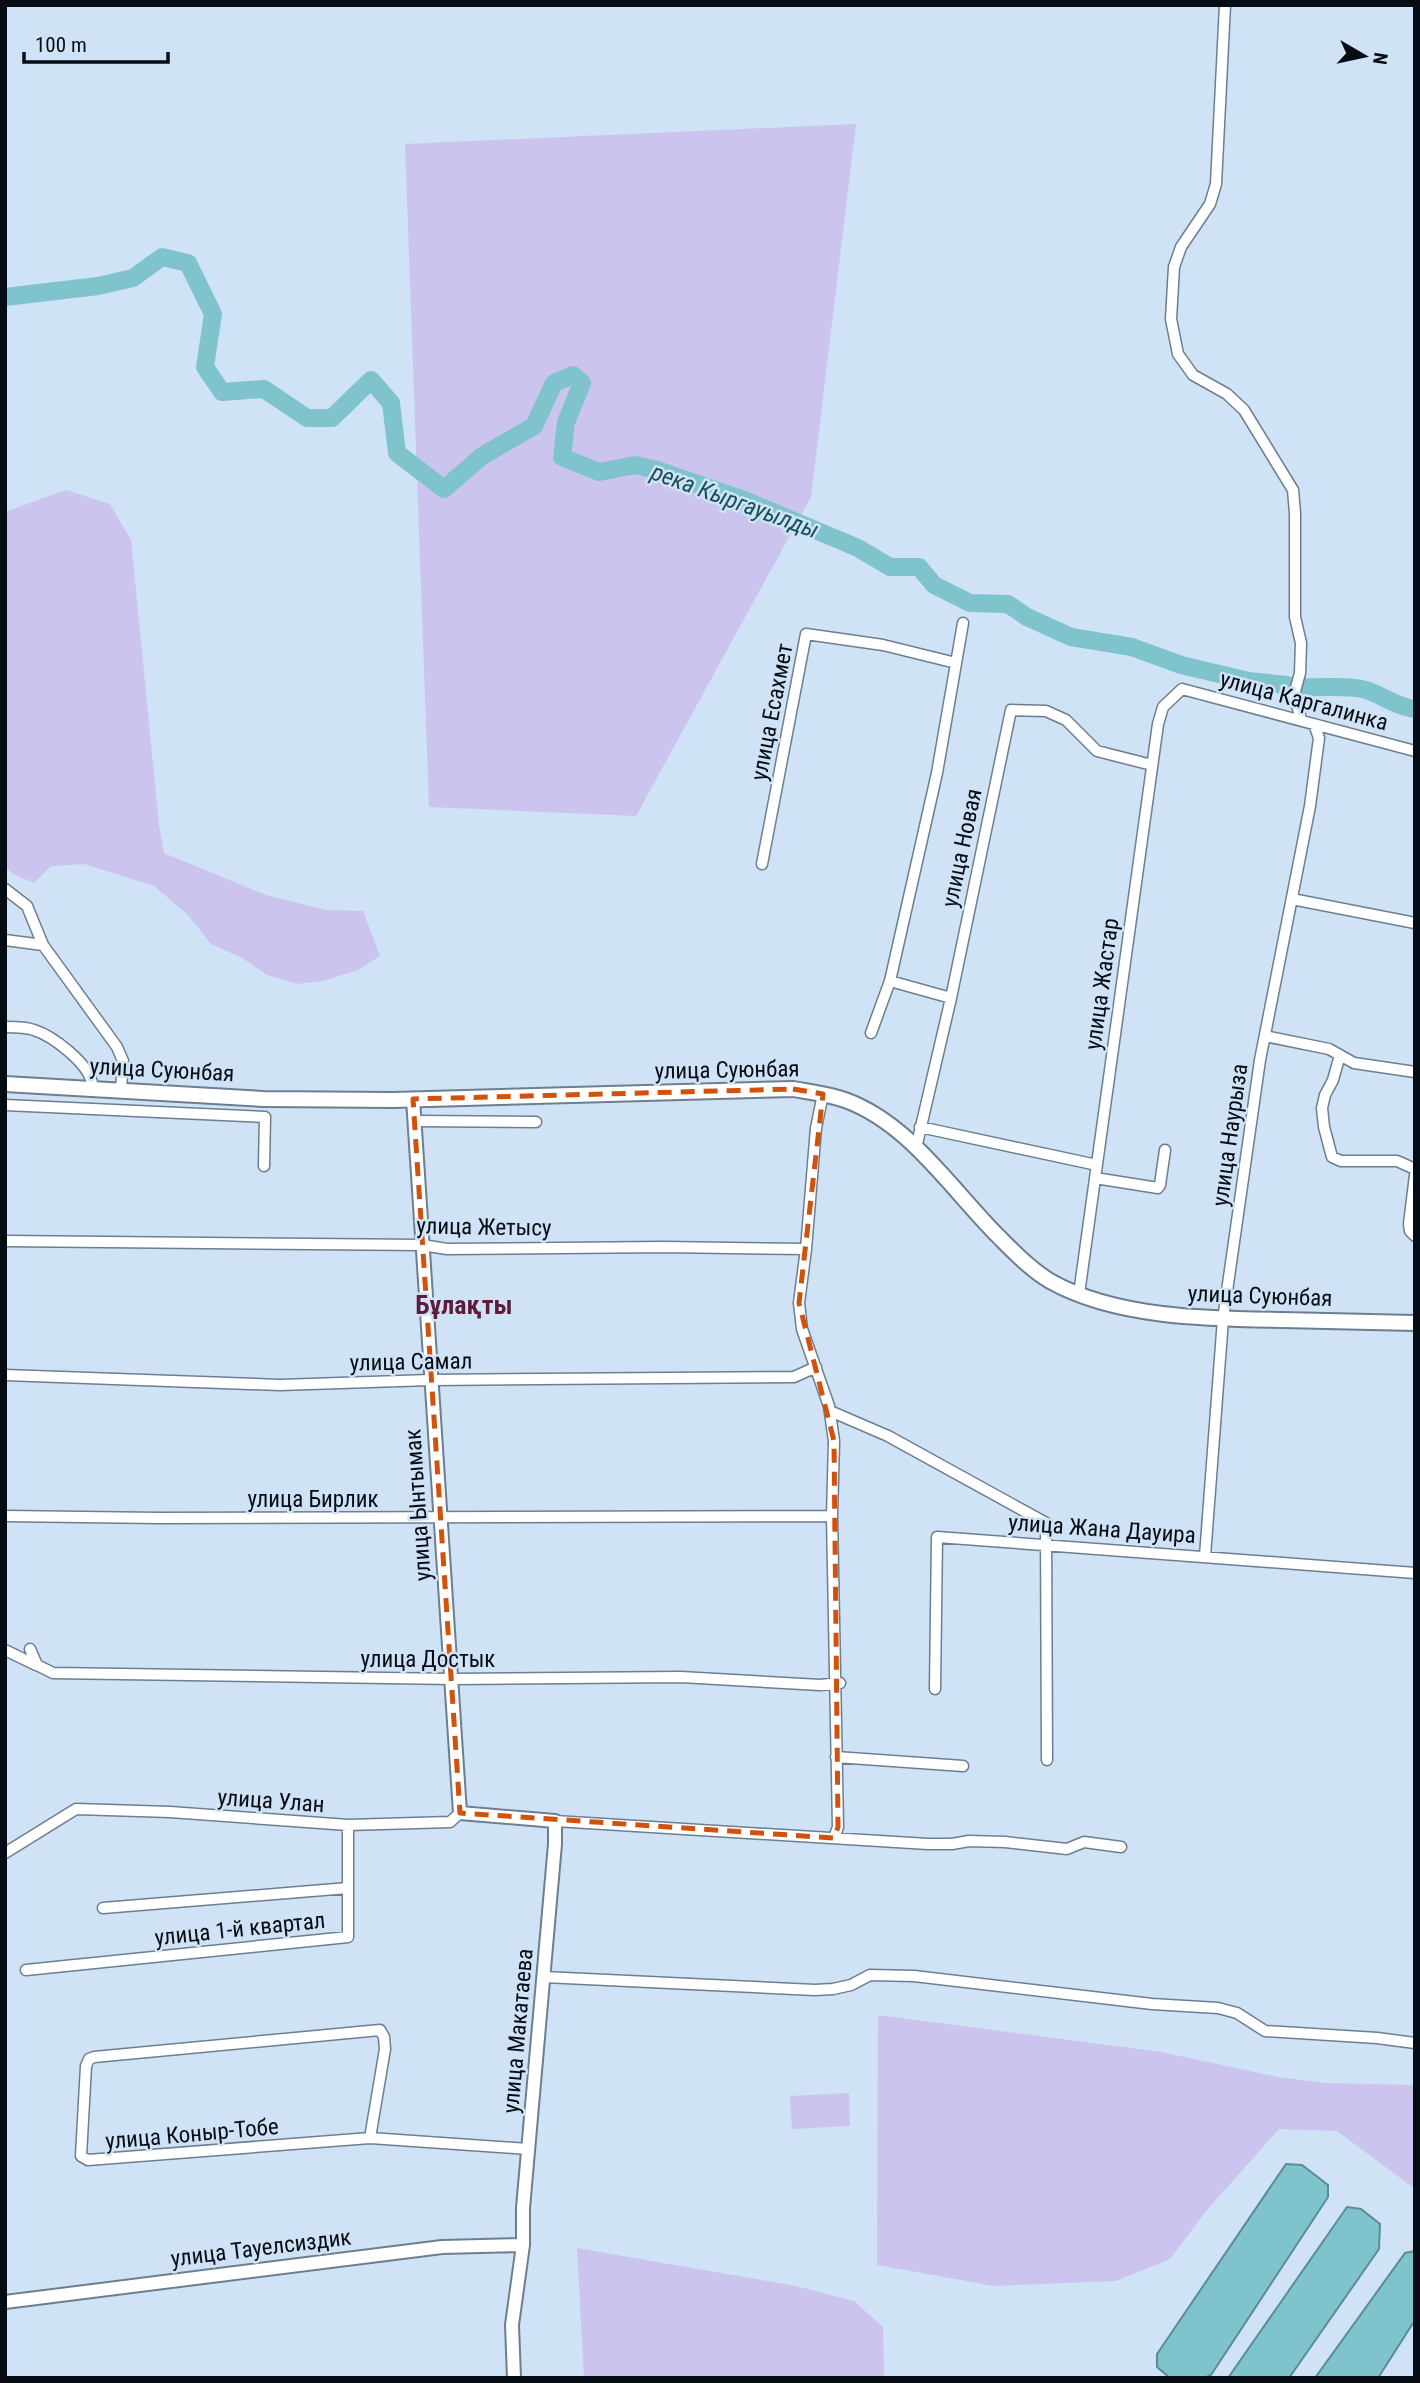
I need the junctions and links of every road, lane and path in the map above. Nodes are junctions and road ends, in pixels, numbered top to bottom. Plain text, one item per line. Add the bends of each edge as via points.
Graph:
1 (1225, 5) edge
2 (963, 623) dead end
3 (956, 663) junction
4 (1182, 689) joint
5 (1301, 719) junction
6 (1314, 724) junction
7 (1415, 751) edge
8 (1152, 765) junction
9 (762, 864) dead end
10 (5, 889) edge
11 (1292, 899) junction
12 (1415, 923) edge
13 (5, 940) edge
14 (43, 945) junction
15 (890, 981) junction
16 (951, 998) junction
17 (5, 1027) edge
18 (871, 1033) dead end
19 (1265, 1036) junction
20 (1339, 1055) junction
21 (1415, 1072) edge
22 (5, 1084) edge
23 (90, 1088) junction
24 (121, 1090) junction
25 (823, 1094) junction
26 (412, 1099) junction
27 (5, 1105) edge
28 (414, 1121) junction
29 (536, 1122) dead end
30 (920, 1128) junction
31 (916, 1148) junction
32 (1165, 1150) dead end
33 (264, 1166) dead end
34 (1097, 1166) junction
35 (1415, 1169) edge
36 (1415, 1175) edge
37 (1095, 1178) junction
38 (1415, 1236) edge
39 (5, 1241) edge
40 (422, 1245) junction
41 (806, 1249) junction
42 (1079, 1294) junction
43 (1223, 1319) junction
44 (1415, 1323) edge
45 (816, 1367) junction
46 (5, 1376) edge
47 (430, 1380) junction
48 (830, 1412) junction
49 (5, 1516) edge
50 (832, 1516) junction
51 (439, 1518) junction
52 (1047, 1544) junction
53 (1205, 1556) junction
54 (1415, 1573) edge
55 (30, 1648) dead end
56 (5, 1650) edge
57 (37, 1665) junction
58 (453, 1679) junction
59 (837, 1683) junction
60 (935, 1689) dead end
61 (836, 1757) junction
62 (1047, 1760) dead end
63 (963, 1766) dead end
64 (460, 1813) junction
65 (555, 1821) junction
66 (348, 1825) junction
67 (834, 1838) junction
68 (1121, 1847) dead end
69 (5, 1853) edge
70 (348, 1888) junction
71 (103, 1908) dead end
72 (26, 1970) dead end
73 (544, 1977) junction
74 (1415, 2043) edge
75 (370, 2138) junction
76 (528, 2149) junction
77 (523, 2245) junction
78 (5, 2302) edge
79 (511, 2377) edge

1 - 5 street via 1216,184 1210,204 1181,247 1174,267 1171,319 1178,354 1193,375 1227,394 1244,410 1293,490 1295,617 1301,643 1294,695
2 - 3 street
3 - 9 street, улица Есахмет via 883,645 806,634
3 - 15 street via 937,773
4 - 5 street, улица Каргалинка
4 - 8 street, улица Жастар via 1159,716
5 - 6 street, улица Каргалинка
6 - 7 street, улица Каргалинка
6 - 11 street, улица Наурыза via 1319,738 1314,779
8 - 16 street, улица Новая via 1097,751 1066,720 1046,712 1011,710
8 - 34 street, улица Жастар
10 - 14 street via 27,906
11 - 12 street
11 - 19 street, улица Наурыза
13 - 14 street
14 - 24 street via 117,1047 123,1061
15 - 16 street
15 - 18 street
16 - 30 street, улица Новая
17 - 23 street via 34,1029 71,1053 91,1076
19 - 20 street
19 - 43 street, улица Наурыза
20 - 21 street via 1354,1063
20 - 35 street via 1322,1108 1332,1157 1397,1161
22 - 23 main road, улица Суюнбая
23 - 24 main road, улица Суюнбая
24 - 26 main road, улица Суюнбая via 263,1099
25 - 26 main road, улица Суюнбая via 793,1089
25 - 31 main road, улица Суюнбая via 846,1100 890,1124
25 - 41 street
26 - 28 street, улица Ынтымак
27 - 33 street via 265,1117
28 - 29 street
28 - 40 street, улица Ынтымак
30 - 31 street, улица Новая
30 - 34 street
31 - 42 main road, улица Суюнбая via 1021,1259 1049,1280
32 - 37 street via 1158,1188
34 - 37 street, улица Жастар
36 - 38 street via 1409,1224
37 - 42 street, улица Жастар
39 - 40 street, улица Жетысу
40 - 41 street, улица Жетысу via 447,1249
40 - 47 street, улица Ынтымак
41 - 45 street via 799,1303 802,1329
42 - 43 main road, улица Суюнбая via 1145,1312
43 - 44 main road, улица Суюнбая
43 - 53 street, улица Наурыза
45 - 47 street, улица Самал via 794,1377
45 - 48 street
46 - 47 street, улица Самал via 280,1385
47 - 51 street, улица Ынтымак
48 - 50 street
48 - 52 street via 888,1436 1046,1523
49 - 51 street, улица Бирлик
50 - 51 street, улица Бирлик
50 - 59 street
51 - 58 street, улица Ынтымак
52 - 53 street, улица Жана Дауира
52 - 60 street, улица Жана Дауира via 937,1536
52 - 62 street
53 - 54 street, улица Жана Дауира
55 - 57 street
56 - 57 street, улица Достык
57 - 58 street, улица Достык via 53,1673
58 - 59 street, улица Достык via 681,1677
58 - 64 street, улица Ынтымак
59 - 61 street
61 - 63 street
61 - 67 street via 838,1827
64 - 65 street
64 - 66 street, улица Улан via 450,1822
65 - 67 street
65 - 73 street, улица Макатаева
66 - 69 street, улица Улан via 76,1809
66 - 70 street, улица 1-й квартал
67 - 68 street via 928,1844 1005,1842 1067,1849 1084,1842
70 - 71 street
70 - 72 street, улица 1-й квартал via 348,1937
73 - 74 street via 815,1990 851,1985 870,1975 914,1976 1218,2008 1237,2013 1265,2031
73 - 76 street, улица Макатаева
75 - 75 street, улица Коныр-Тобе via 88,2160 81,2156 86,2066 94,2057 380,2030 385,2049
75 - 76 street, улица Коныр-Тобе
76 - 77 street, улица Макатаева
77 - 78 street, улица Тауелсиздик via 442,2247
77 - 79 street, улица Макатаева via 512,2325

